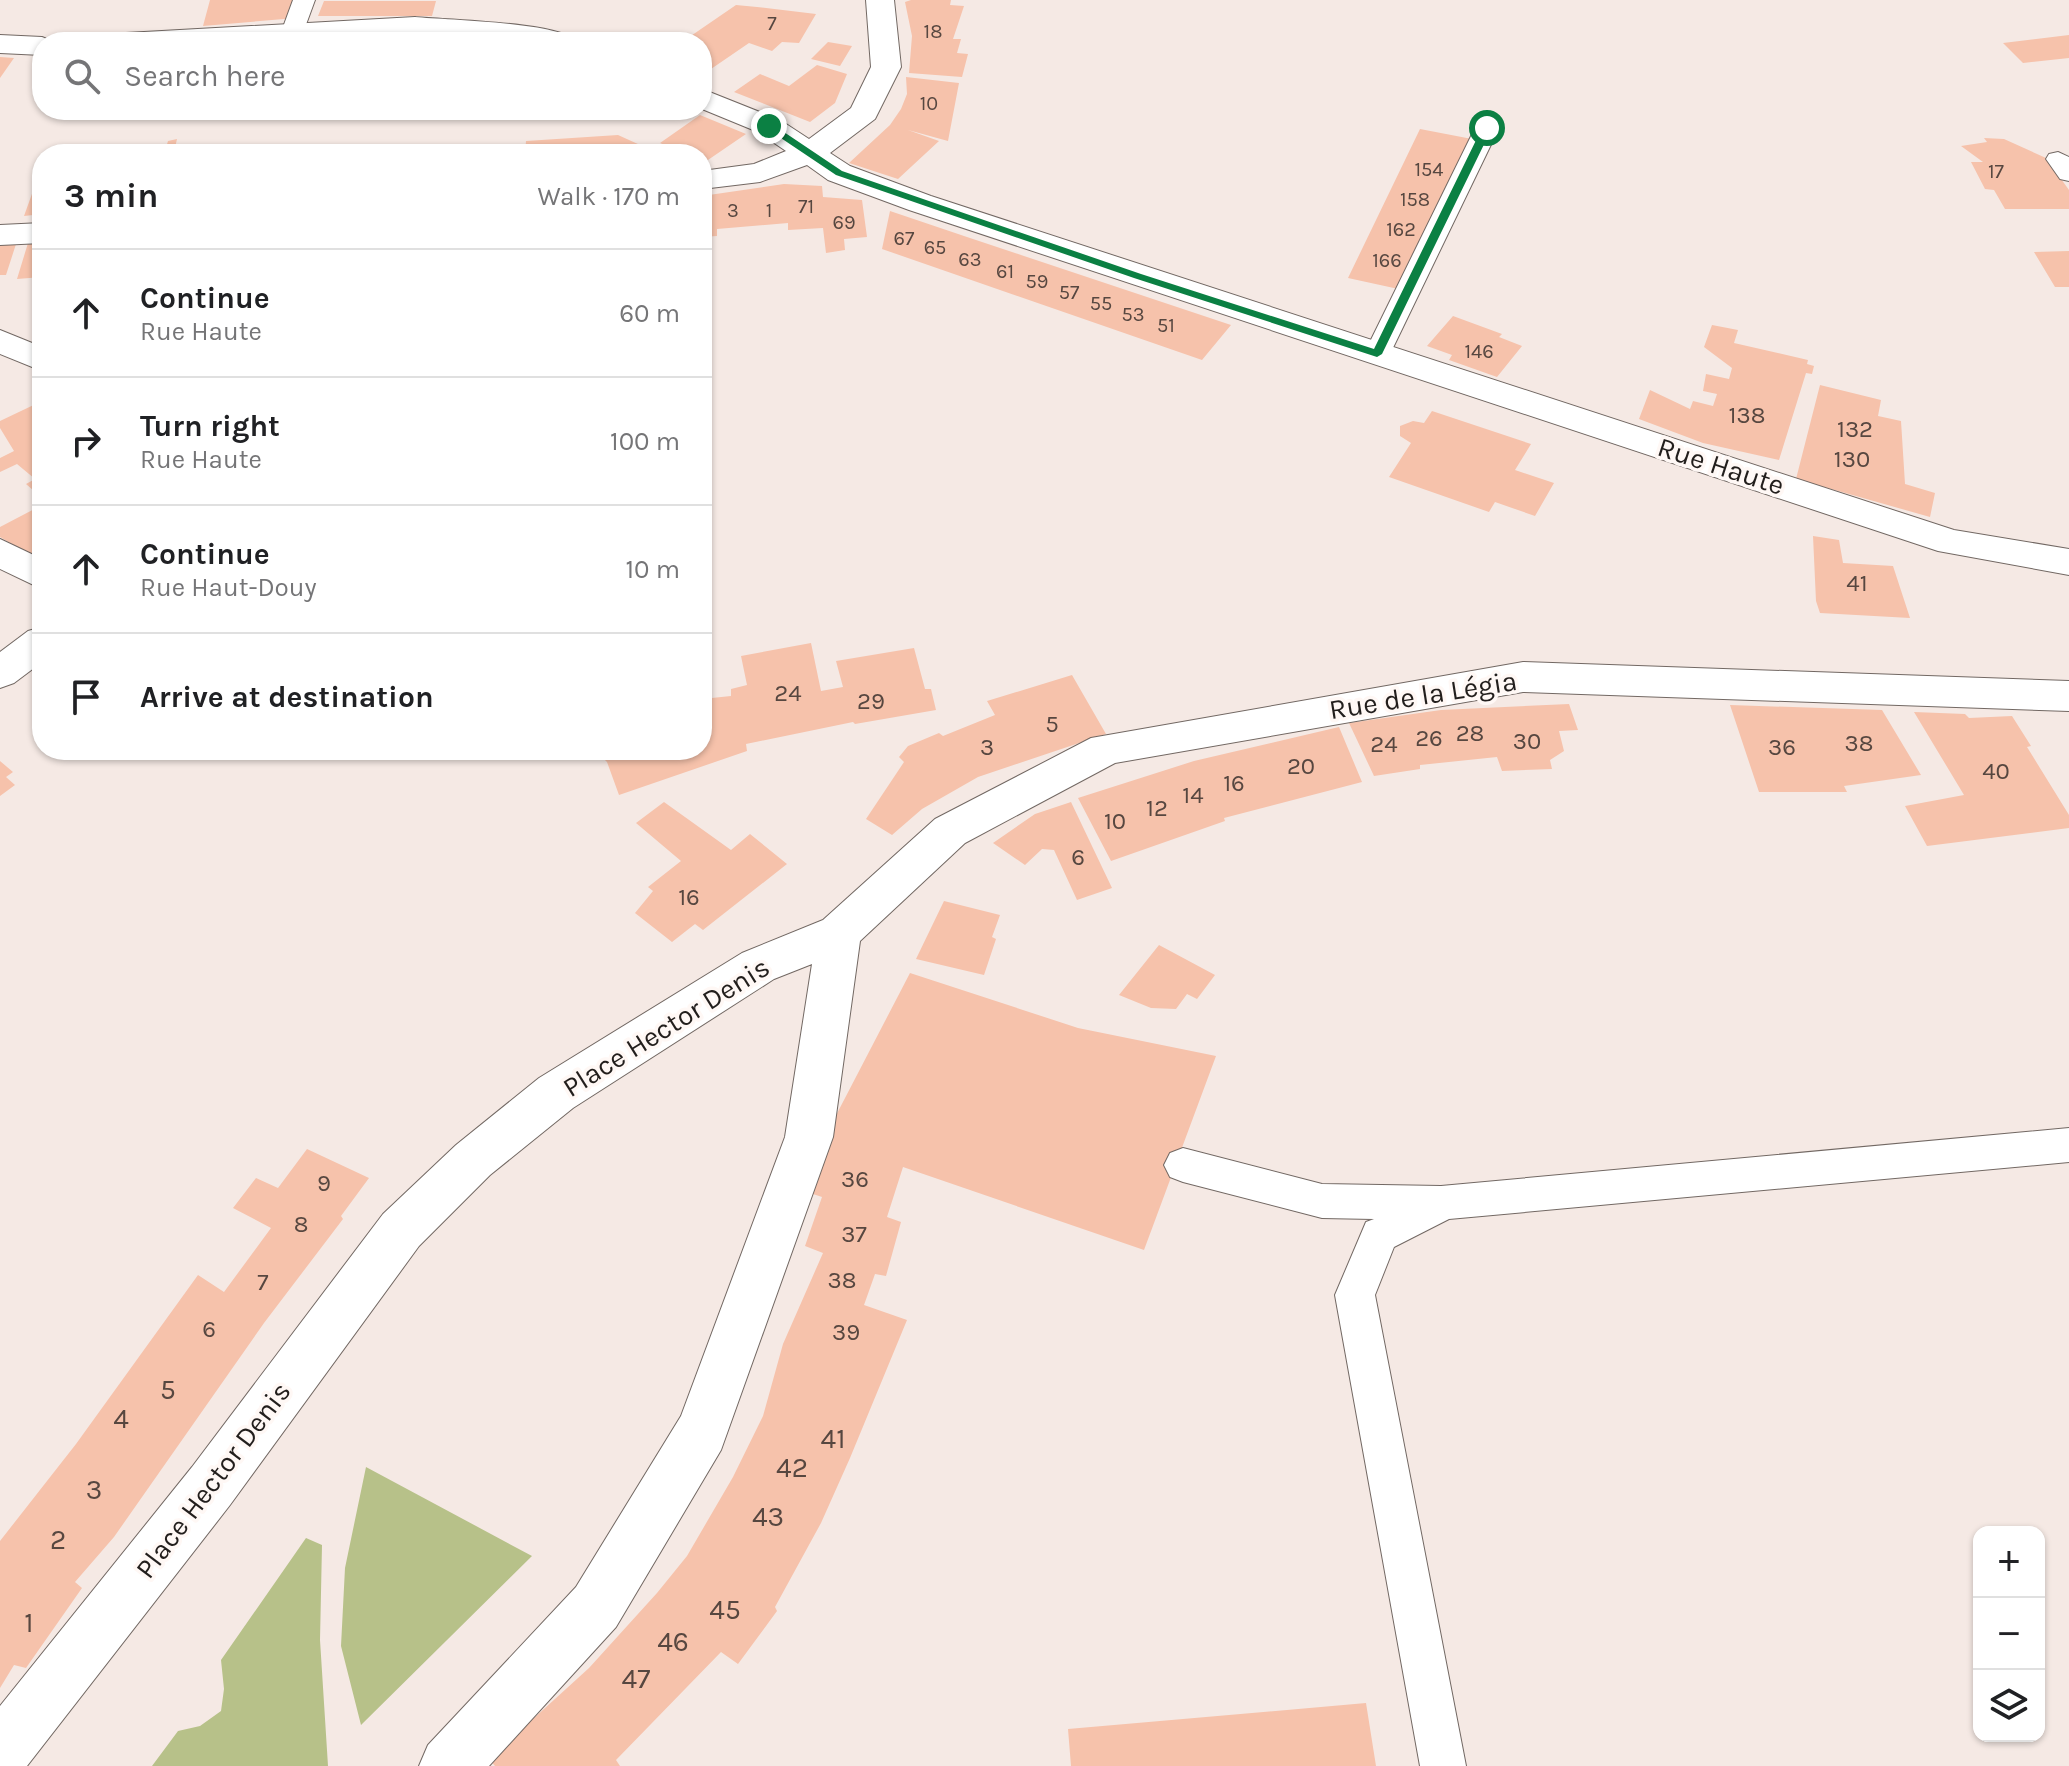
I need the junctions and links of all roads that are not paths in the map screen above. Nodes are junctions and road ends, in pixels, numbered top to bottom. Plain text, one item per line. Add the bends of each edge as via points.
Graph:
1 (304, 0) edge
2 (880, 0) edge
3 (293, 30) junction
4 (265, 32) edge
5 (488, 32) edge
6 (0, 44) edge
7 (32, 46) edge
8 (712, 102) edge
9 (1487, 128) dead end
10 (810, 153) junction
11 (712, 179) edge
12 (32, 233) edge
13 (0, 235) edge
14 (0, 341) edge
15 (1377, 354) junction
16 (32, 355) edge
17 (0, 552) edge
18 (2069, 562) edge
19 (32, 570) edge
20 (32, 649) edge
21 (0, 673) edge
22 (2069, 696) edge
23 (839, 933) junction
24 (2069, 1145) edge
25 (1183, 1165) dead end
26 (1444, 1202) junction
27 (0, 1753) edge
28 (449, 1766) edge
29 (1443, 1766) edge

1 - 3 lane
2 - 10 street via 886,67 870,102 864,113
3 - 4 street
3 - 5 street via 415,26
6 - 7 street
8 - 10 street, Rue Haute via 769,126
9 - 15 lane
10 - 11 street via 760,173
10 - 15 street, Rue Haute via 839,173 920,203
12 - 13 street
14 - 16 street
15 - 18 street, Rue Haute via 1951,542
17 - 19 street
20 - 21 street
22 - 23 street, Rue de la Légia via 1523,677 1106,749 950,831
23 - 27 street, Place Hector Denis via 758,966 569,1085 452,1180 401,1230 211,1486
23 - 28 street via 809,1137 702,1431 596,1607
24 - 26 lane
25 - 26 lane via 1322,1201
26 - 29 lane via 1380,1235 1355,1295

